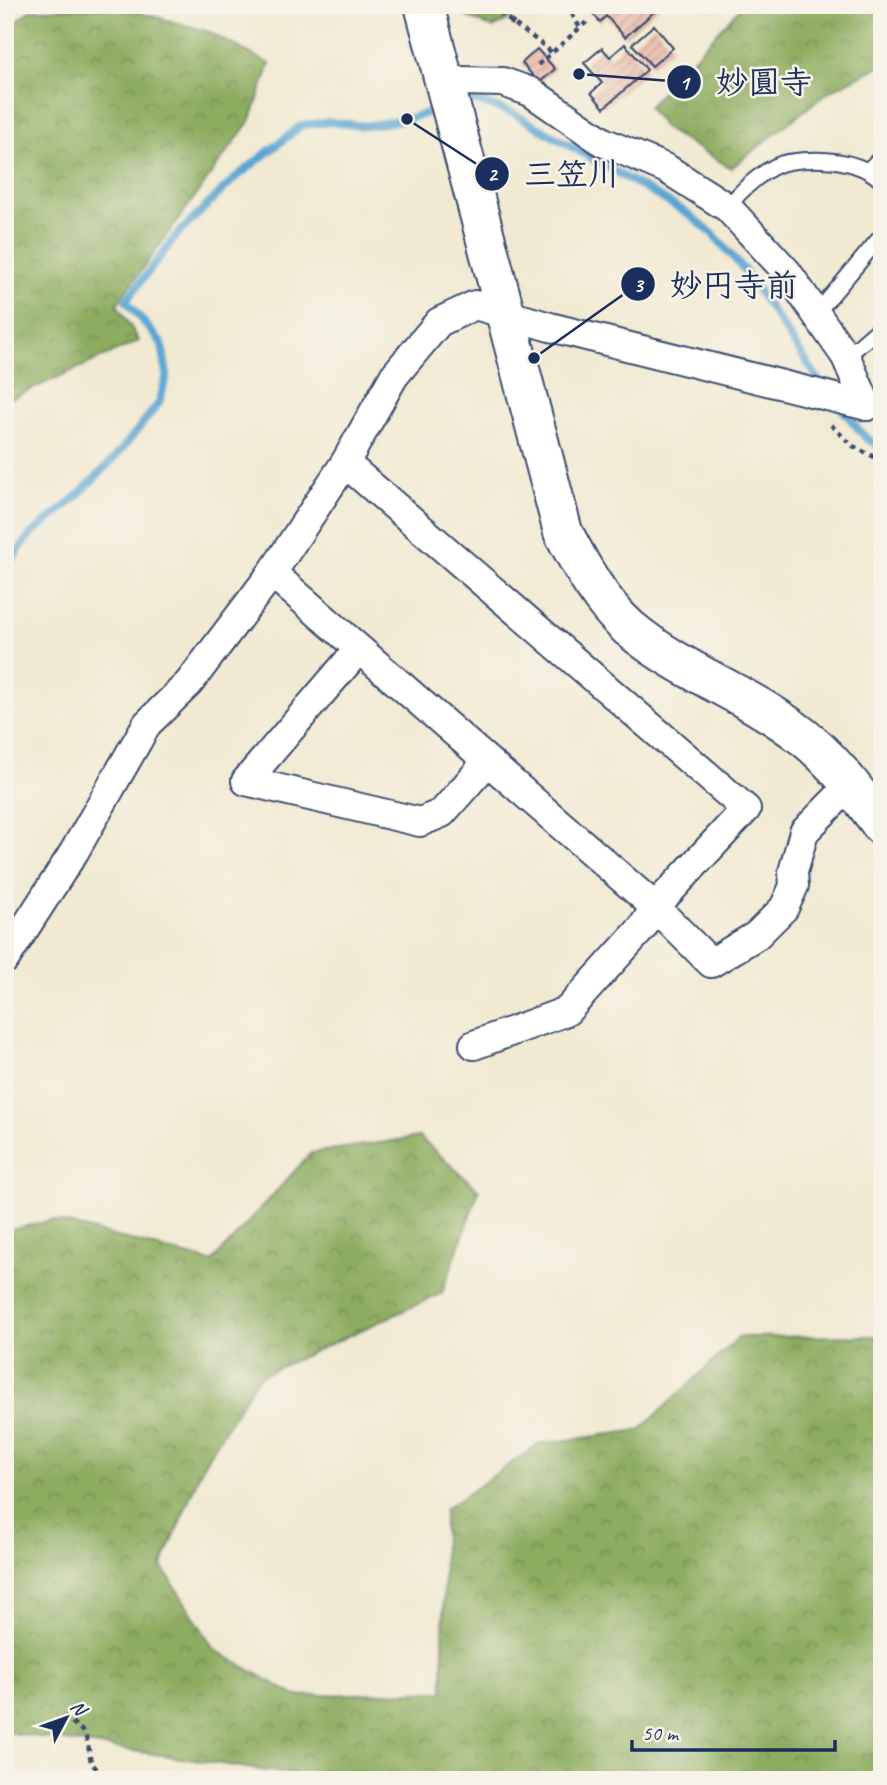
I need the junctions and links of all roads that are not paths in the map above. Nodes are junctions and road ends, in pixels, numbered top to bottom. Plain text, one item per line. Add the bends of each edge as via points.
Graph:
1 (424, 5) edge
2 (448, 104) junction
3 (882, 156) edge
4 (869, 169) junction
5 (882, 181) edge
6 (728, 208) junction
7 (882, 235) edge
8 (505, 313) junction
9 (816, 314) junction
10 (882, 326) edge
11 (846, 357) junction
12 (345, 463) junction
13 (272, 573) junction
14 (358, 650) junction
15 (486, 762) junction
16 (850, 785) junction
17 (882, 826) edge
18 (655, 906) junction
19 (5, 959) edge
20 (474, 1045) dead end

1 - 2 street
2 - 6 street via 461,81 503,82 531,92 603,142 667,169
2 - 8 street
3 - 4 lane
4 - 5 lane
4 - 6 lane via 846,161 787,162 770,169
6 - 9 street via 787,272
7 - 9 lane
8 - 11 street via 867,407
8 - 12 street via 475,304 439,322 394,376
8 - 16 street via 563,532 591,583 628,627 695,673 757,705 803,736
9 - 11 street
10 - 11 lane
12 - 13 street
12 - 18 street via 746,808
13 - 14 street
13 - 19 street via 190,684 147,724 74,852
14 - 15 street
14 - 15 street via 246,781 420,822 442,813
15 - 18 street
16 - 17 street
16 - 18 street via 804,832 793,872 794,886 784,908 757,935 711,963
18 - 20 street via 643,928 567,1011

